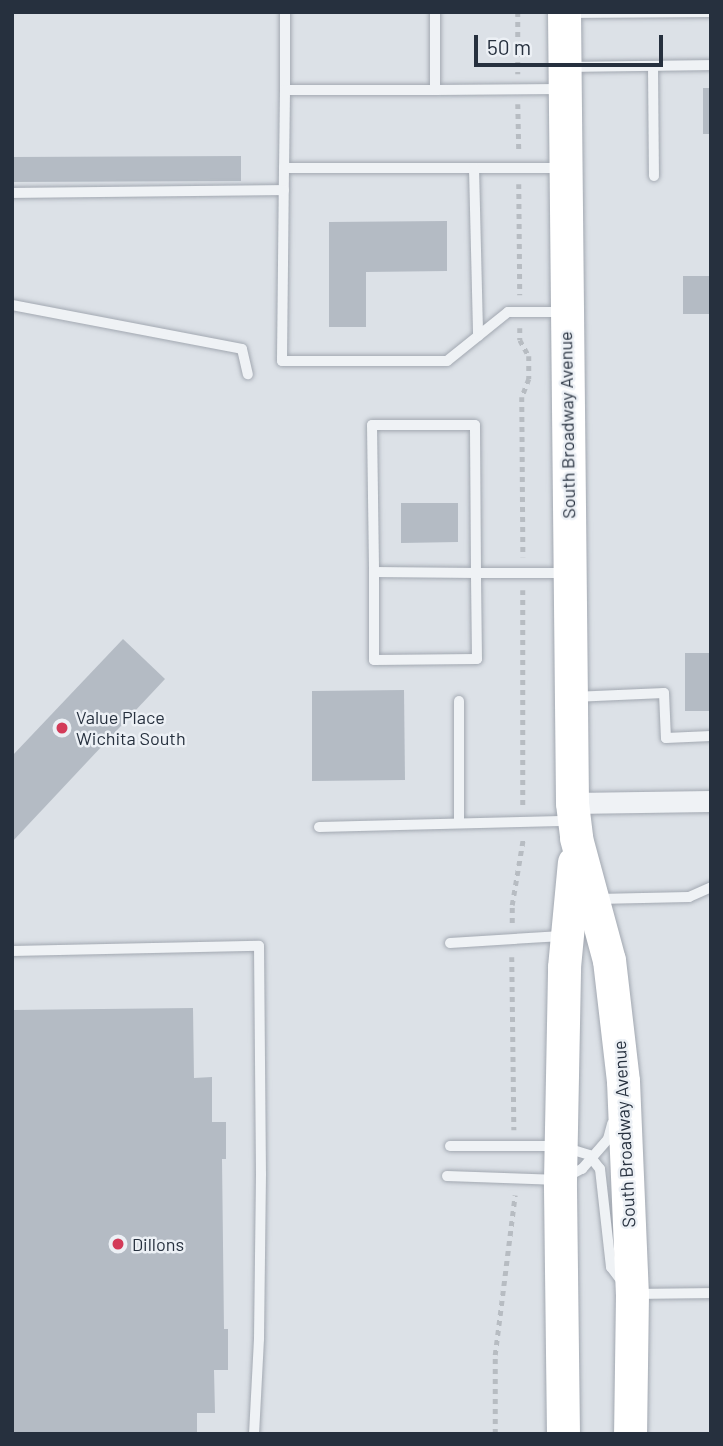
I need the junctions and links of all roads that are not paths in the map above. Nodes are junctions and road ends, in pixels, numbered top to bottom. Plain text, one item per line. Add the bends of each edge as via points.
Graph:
1 (285, 12) edge
2 (435, 12) edge
3 (711, 12) edge
4 (564, 13) edge
5 (711, 65) edge
6 (653, 66) junction
7 (564, 78) junction
8 (285, 90) junction
9 (435, 90) junction
10 (564, 167) junction
11 (284, 168) junction
12 (474, 168) junction
13 (654, 176) dead end
14 (284, 190) junction
15 (12, 193) edge
16 (12, 305) edge
17 (566, 312) junction
18 (478, 336) junction
19 (247, 374) dead end
20 (374, 572) junction
21 (477, 573) junction
22 (569, 573) junction
23 (570, 697) junction
24 (459, 701) dead end
25 (711, 737) edge
26 (711, 802) edge
27 (574, 821) junction
28 (459, 823) junction
29 (319, 827) dead end
30 (711, 887) edge
31 (592, 900) junction
32 (566, 936) junction
33 (450, 943) dead end
34 (12, 951) edge
35 (623, 1080) junction
36 (450, 1146) dead end
37 (561, 1146) junction
38 (591, 1158) junction
39 (447, 1177) dead end
40 (560, 1180) junction
41 (711, 1293) edge
42 (632, 1294) junction
43 (254, 1434) edge
44 (563, 1434) edge
45 (630, 1434) edge

1 - 8 lane
2 - 9 lane
3 - 4 lane
4 - 7 main road, South Broadway Avenue
5 - 6 lane
6 - 7 lane
6 - 13 lane
7 - 9 lane via 518,89
7 - 10 main road, South Broadway Avenue
8 - 9 lane
8 - 11 lane
10 - 12 lane
10 - 17 main road, South Broadway Avenue
11 - 12 lane
11 - 14 lane
12 - 18 lane
14 - 15 lane
14 - 18 lane via 282,362 447,361
16 - 19 lane via 242,349
17 - 18 lane via 508,312
17 - 22 main road, South Broadway Avenue
20 - 21 lane
20 - 21 lane via 374,660 477,659
20 - 21 lane via 372,425 475,425
21 - 22 lane
22 - 23 main road, South Broadway Avenue
23 - 25 lane via 664,694 666,738
23 - 27 main road, South Broadway Avenue
24 - 28 lane
26 - 27 street
27 - 28 lane
27 - 31 main road, South Broadway Avenue
27 - 32 main road, South Broadway Avenue
28 - 29 lane
30 - 31 lane via 689,897
31 - 35 main road, South Broadway Avenue via 609,960
32 - 33 lane
32 - 37 main road, South Broadway Avenue
34 - 43 lane via 259,946 261,1174
35 - 38 lane via 608,1139
35 - 42 main road, South Broadway Avenue
36 - 37 lane
37 - 38 lane
37 - 40 main road, South Broadway Avenue
38 - 40 lane via 582,1169
38 - 42 lane via 600,1169 611,1267
39 - 40 lane
40 - 44 main road, South Broadway Avenue
41 - 42 lane
42 - 45 main road, South Broadway Avenue

